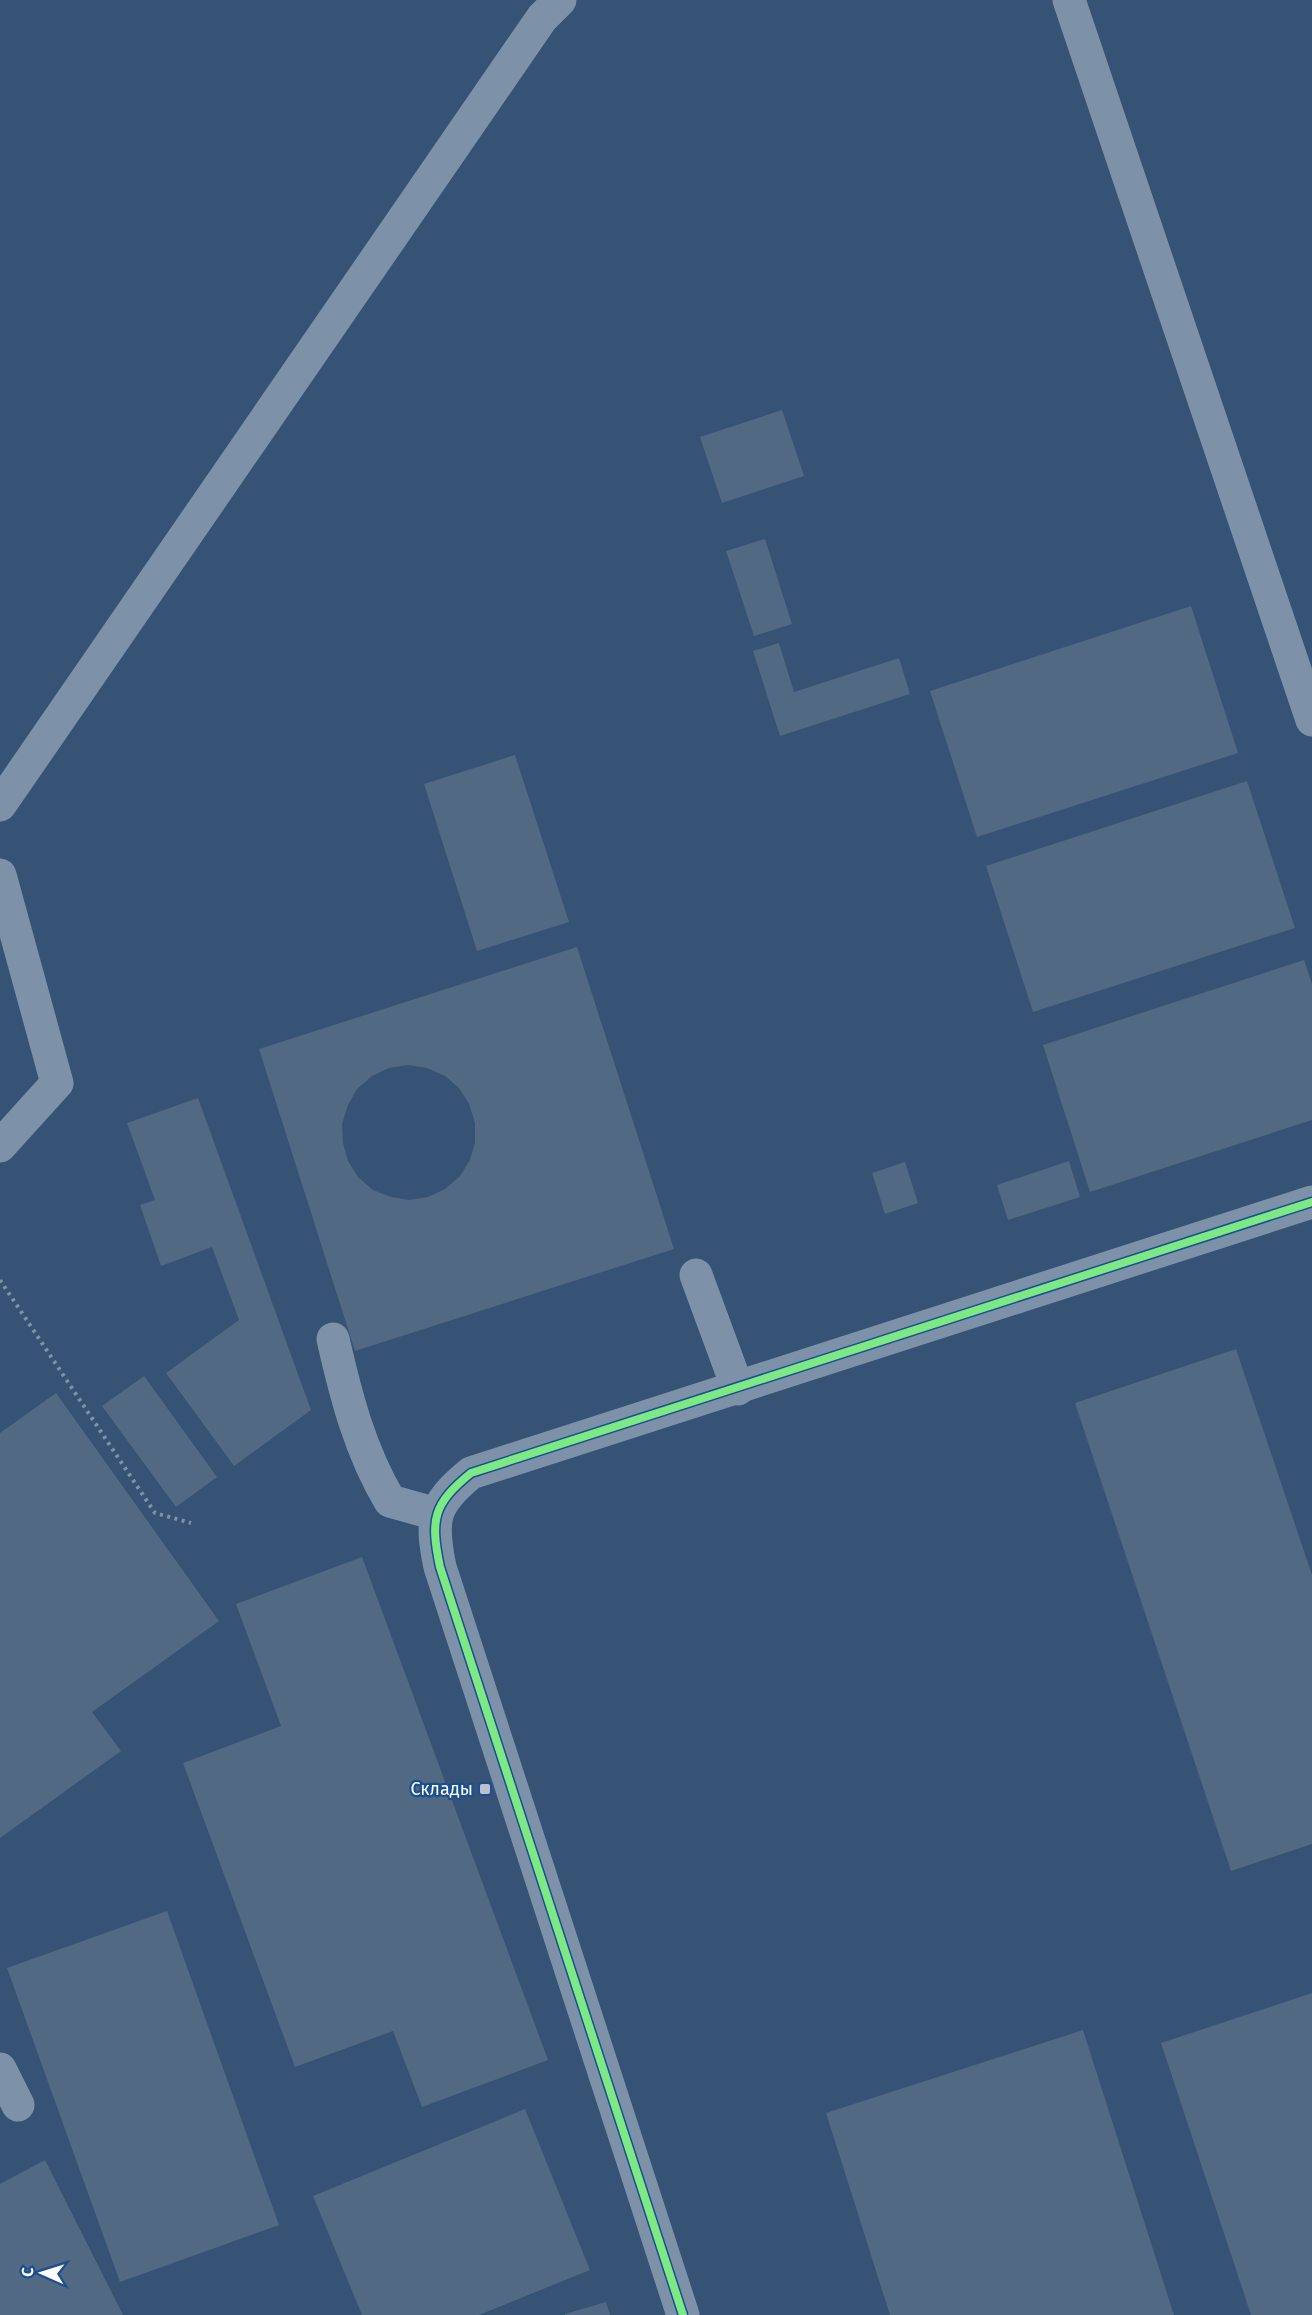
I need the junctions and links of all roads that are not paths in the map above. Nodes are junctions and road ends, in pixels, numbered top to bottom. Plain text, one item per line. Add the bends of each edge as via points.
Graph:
1 (560, 0) edge
2 (1069, 0) edge
3 (1312, 720) edge
4 (0, 805) edge
5 (0, 875) edge
6 (0, 1146) edge
7 (1312, 1202) edge
8 (696, 1275) dead end
9 (333, 1339) dead end
10 (738, 1389) junction
11 (436, 1514) junction
12 (0, 2069) edge
13 (18, 2105) dead end
14 (683, 2315) edge

1 - 4 street via 542,18
2 - 3 street
5 - 6 street via 57,1083
7 - 10 street
8 - 10 street
9 - 11 street via 344,1387 375,1476 390,1501
10 - 11 street via 471,1473 448,1491
11 - 14 street via 434,1540 440,1567
12 - 13 street

